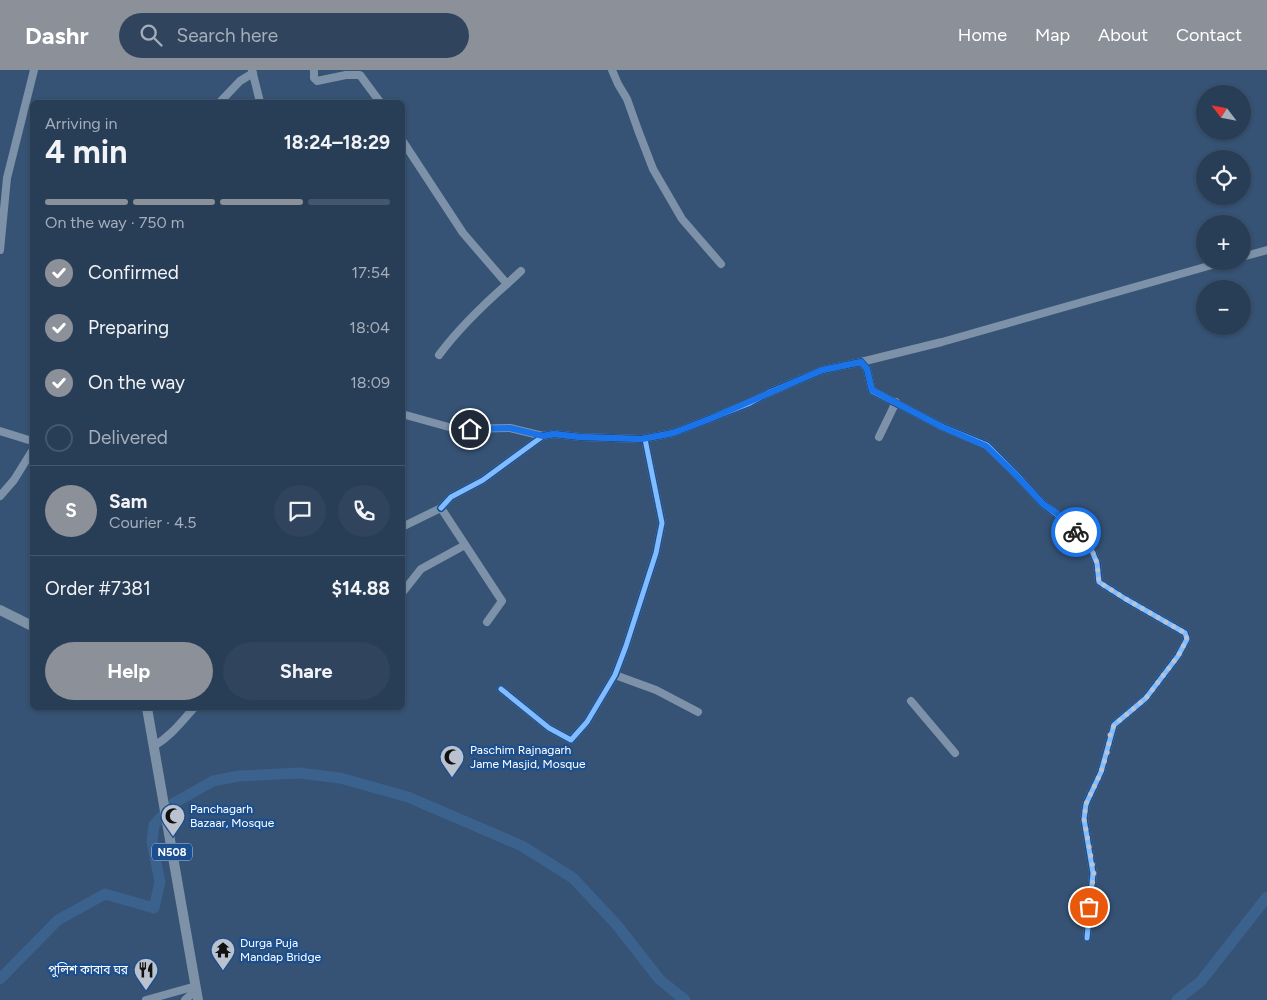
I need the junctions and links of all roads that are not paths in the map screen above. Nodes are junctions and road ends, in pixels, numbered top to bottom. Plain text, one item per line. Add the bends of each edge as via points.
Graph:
1 (34, 70) edge
2 (314, 70) edge
3 (612, 70) edge
4 (253, 72) edge
5 (222, 100) edge
6 (260, 100) edge
7 (379, 100) edge
8 (405, 145) edge
9 (0, 250) edge
10 (1267, 250) edge
11 (1251, 254) edge
12 (721, 264) dead end
13 (1196, 270) edge
14 (521, 271) dead end
15 (507, 284) junction
16 (439, 355) dead end
17 (861, 362) junction
18 (896, 402) junction
19 (405, 415) edge
20 (0, 431) edge
21 (543, 436) junction
22 (880, 437) dead end
23 (645, 438) junction
24 (30, 440) edge
25 (30, 454) edge
26 (0, 496) edge
27 (441, 508) junction
28 (405, 525) edge
29 (465, 545) junction
30 (405, 589) edge
31 (0, 610) edge
32 (487, 622) dead end
33 (30, 625) edge
34 (615, 675) junction
35 (501, 689) dead end
36 (911, 701) dead end
37 (192, 710) edge
38 (148, 712) edge
39 (698, 712) dead end
40 (154, 746) junction
41 (955, 753) dead end
42 (1087, 938) dead end
43 (197, 992) edge
44 (146, 1000) edge
45 (185, 1000) edge

1 - 9 street via 8,178
2 - 7 street via 317,81 360,75
3 - 12 street via 627,99 653,169 682,219
4 - 5 street
4 - 6 street
8 - 15 street via 463,233
10 - 11 street
13 - 17 street
14 - 15 street
15 - 16 street via 469,319
17 - 18 street via 867,369 872,390
17 - 23 street via 822,370 673,433
18 - 22 street
18 - 42 street via 986,446 1092,550 1099,582 1185,633 1187,639 1178,656 1146,698 1114,725 1101,772 1086,804 1084,819 1094,873
19 - 21 street via 456,429 510,428
20 - 24 street
21 - 23 street
21 - 27 street via 483,480 451,497
23 - 34 street via 662,523 656,553
25 - 26 street
27 - 28 street
27 - 29 street
29 - 30 street via 422,569
29 - 32 street via 502,601
31 - 33 highway
34 - 35 street via 587,722 571,740 549,728
34 - 39 street via 656,690
36 - 41 street
37 - 40 street via 166,739
38 - 40 highway, N508
40 - 43 highway, N508
43 - 44 street
43 - 45 street

